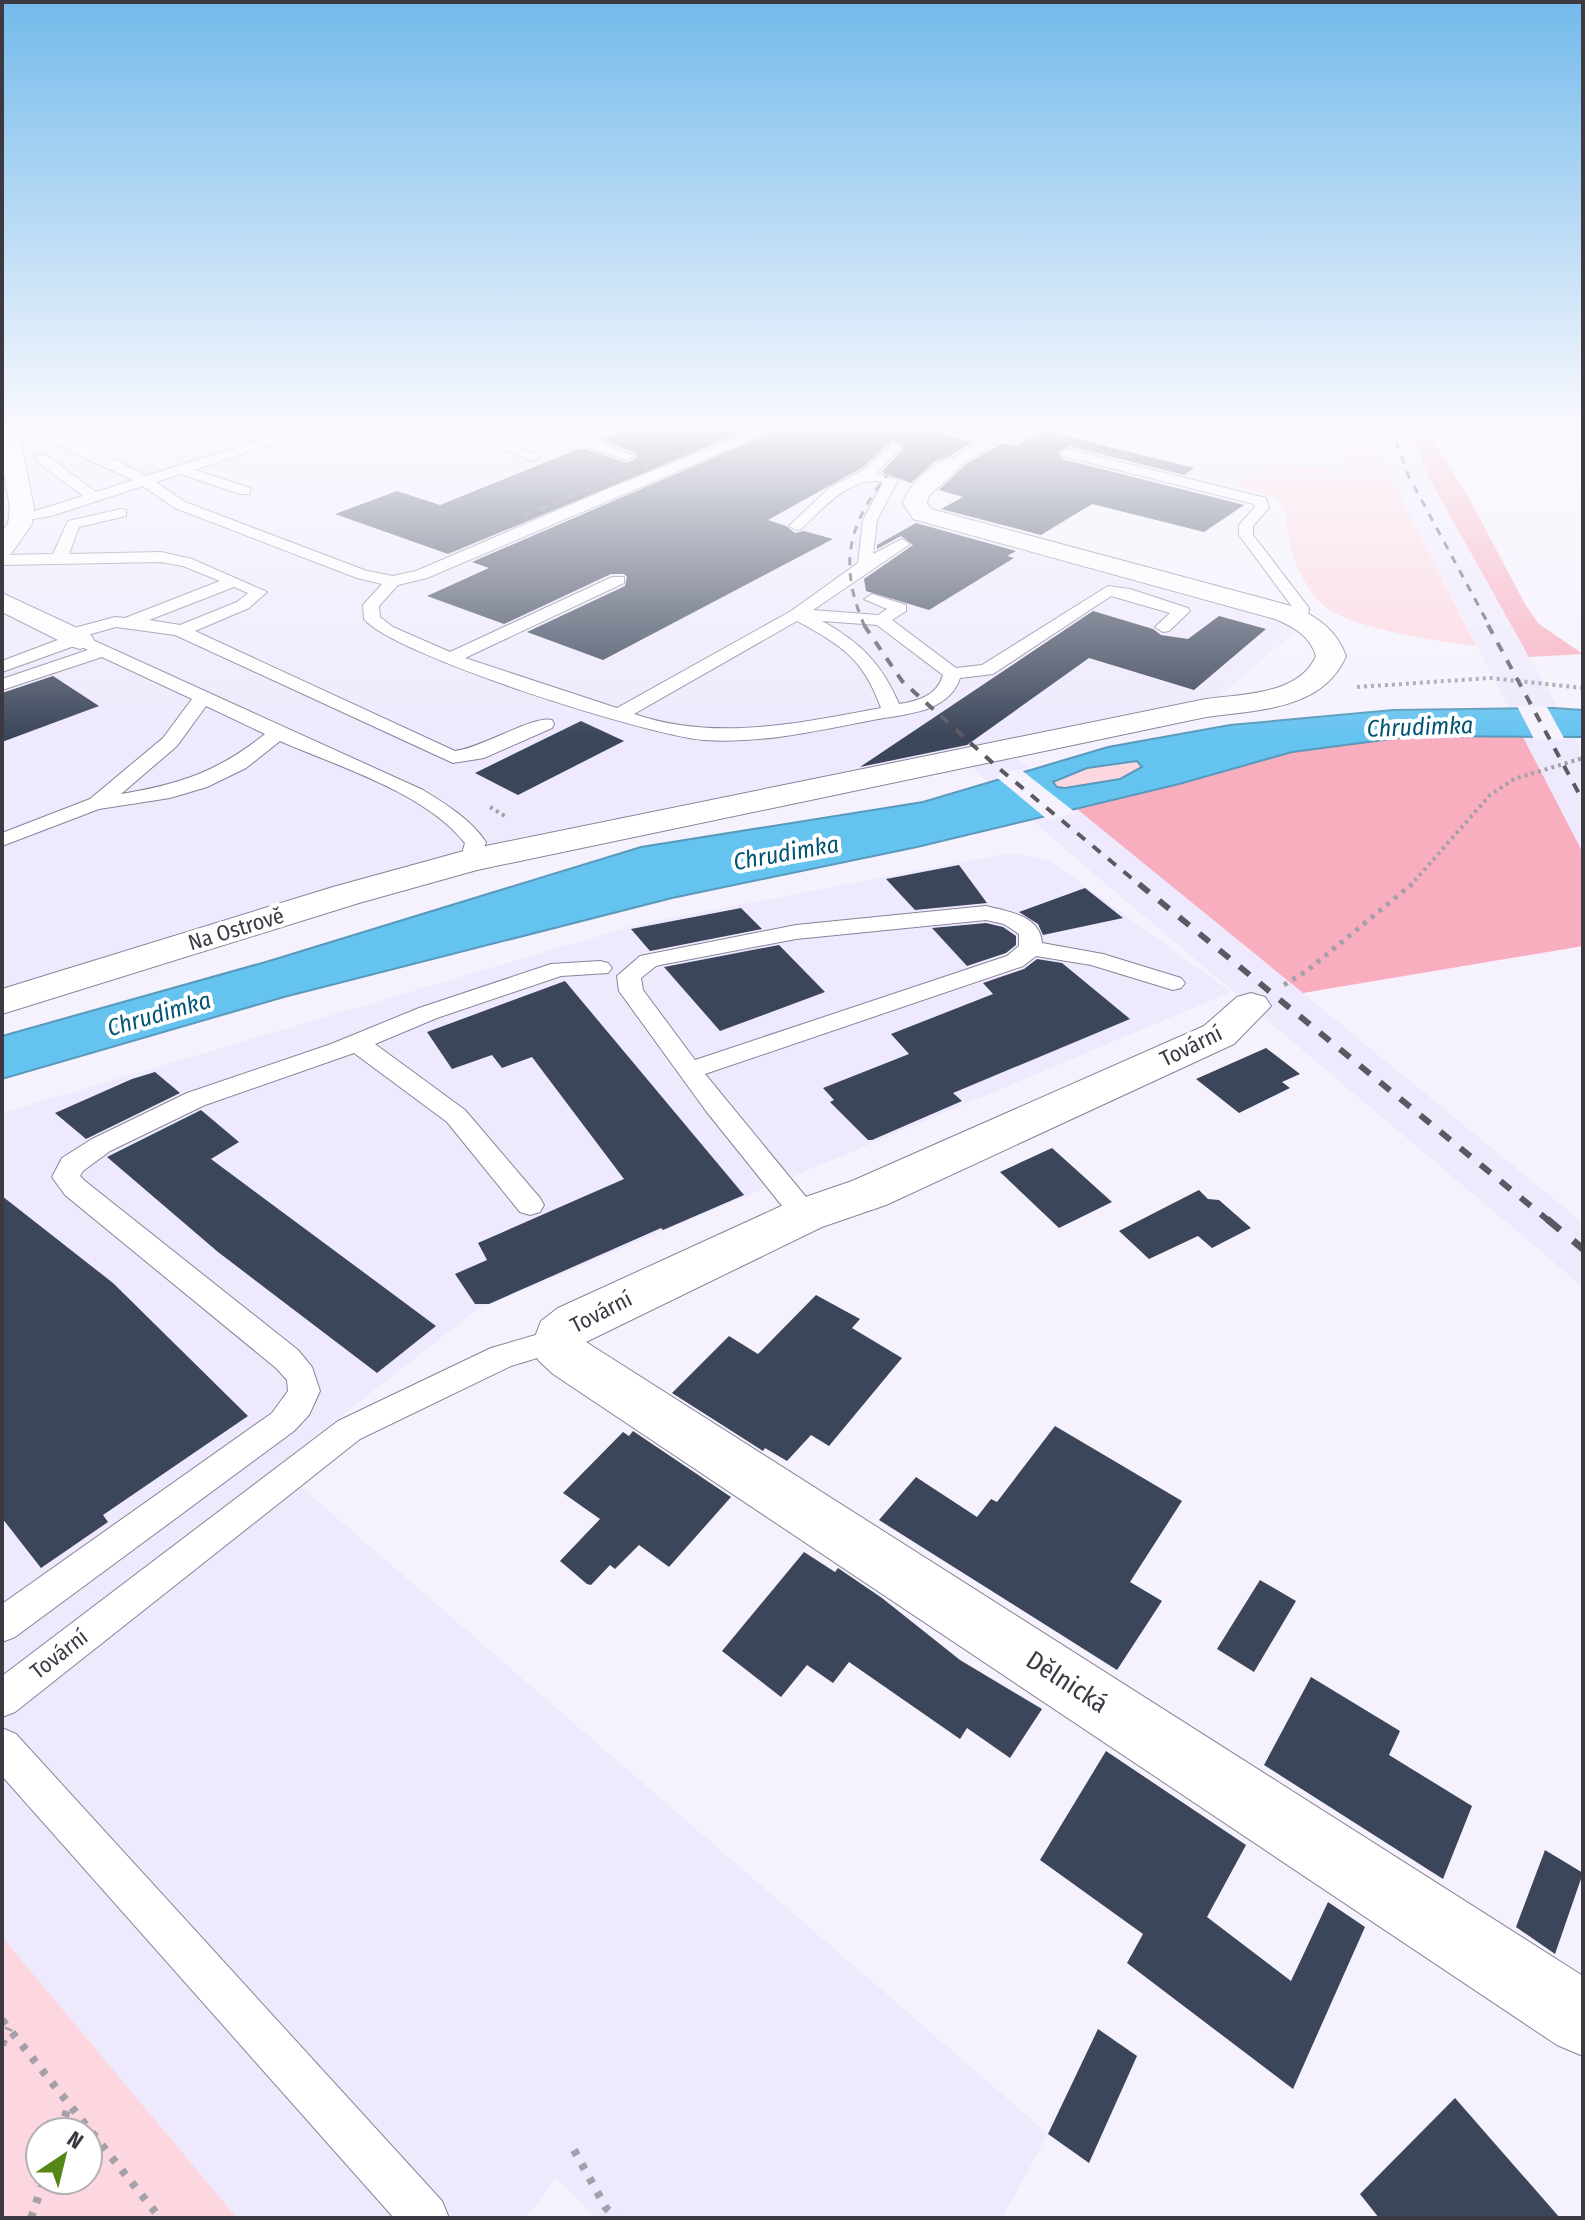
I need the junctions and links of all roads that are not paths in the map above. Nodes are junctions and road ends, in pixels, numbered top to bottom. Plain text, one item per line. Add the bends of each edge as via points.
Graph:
1 (8, 530) edge
2 (71, 530) edge
3 (244, 530) edge
4 (525, 530) edge
5 (865, 530) edge
6 (980, 530) edge
7 (1246, 530) edge
8 (902, 544) dead end
9 (3, 549) edge
10 (59, 559) junction
11 (866, 565) junction
12 (618, 580) dead end
13 (235, 581) junction
14 (393, 581) junction
15 (872, 599) dead end
16 (2, 601) edge
17 (797, 614) junction
18 (1297, 618) junction
19 (881, 620) junction
20 (128, 622) junction
21 (1163, 627) dead end
22 (181, 631) junction
23 (82, 644) junction
24 (453, 657) junction
25 (2, 667) edge
26 (952, 674) junction
27 (2, 685) edge
28 (136, 685) dead end
29 (202, 697) junction
30 (892, 711) junction
31 (619, 715) junction
32 (545, 724) dead end
33 (278, 733) junction
34 (95, 804) junction
35 (2, 840) edge
36 (471, 860) junction
37 (1031, 948) junction
38 (600, 968) dead end
39 (1173, 983) dead end
40 (2, 1002) edge
41 (1251, 1006) road end
42 (357, 1043) junction
43 (690, 1070) junction
44 (530, 1205) dead end
45 (805, 1215) junction
46 (556, 1341) junction
47 (2, 1625) edge
48 (3, 1694) edge
49 (2, 1747) edge
50 (1583, 2019) edge
51 (425, 2218) edge

1 - 9 street
2 - 10 lane
3 - 14 lane via 363,575
4 - 14 lane via 421,575
5 - 11 lane
6 - 18 street
7 - 18 lane via 1301,608
8 - 11 lane
9 - 10 lane
10 - 13 lane via 161,557
11 - 17 lane
12 - 24 lane
13 - 20 lane
13 - 22 lane via 259,594
14 - 24 lane via 371,605 372,619 388,632
15 - 19 lane via 900,608
16 - 23 street
17 - 19 lane
17 - 30 lane via 868,659
17 - 31 lane
18 - 36 street, Na Ostrově via 1320,635 1331,656 1326,670 1304,688
19 - 26 lane
20 - 22 lane
20 - 23 lane via 102,623
21 - 26 lane via 1182,611 1108,591 987,670
22 - 32 lane via 453,757 477,754
23 - 25 lane
23 - 27 lane
23 - 28 lane
23 - 29 lane
24 - 31 lane
26 - 30 lane via 937,698
29 - 33 lane
29 - 34 lane via 169,747
30 - 31 lane via 795,729 721,735 677,732
33 - 34 lane via 239,764 200,783
33 - 36 lane via 448,814 476,842
34 - 35 lane
36 - 40 street, Na Ostrově
37 - 39 lane via 1095,959
37 - 43 lane via 1000,967
37 - 43 lane via 1030,932 1012,919 970,914 796,932 648,961 629,976 631,991
38 - 42 lane via 559,969
41 - 45 street, Tovární via 1219,1035 869,1193
42 - 44 lane via 456,1116
42 - 47 lane via 157,1116 89,1152 68,1171 66,1177 75,1188 296,1368 305,1389 283,1422
43 - 45 lane
45 - 46 street, Tovární via 576,1322
46 - 48 lane, Tovární via 502,1357 349,1430
46 - 50 street, Dělnická via 571,1359
49 - 51 lane

